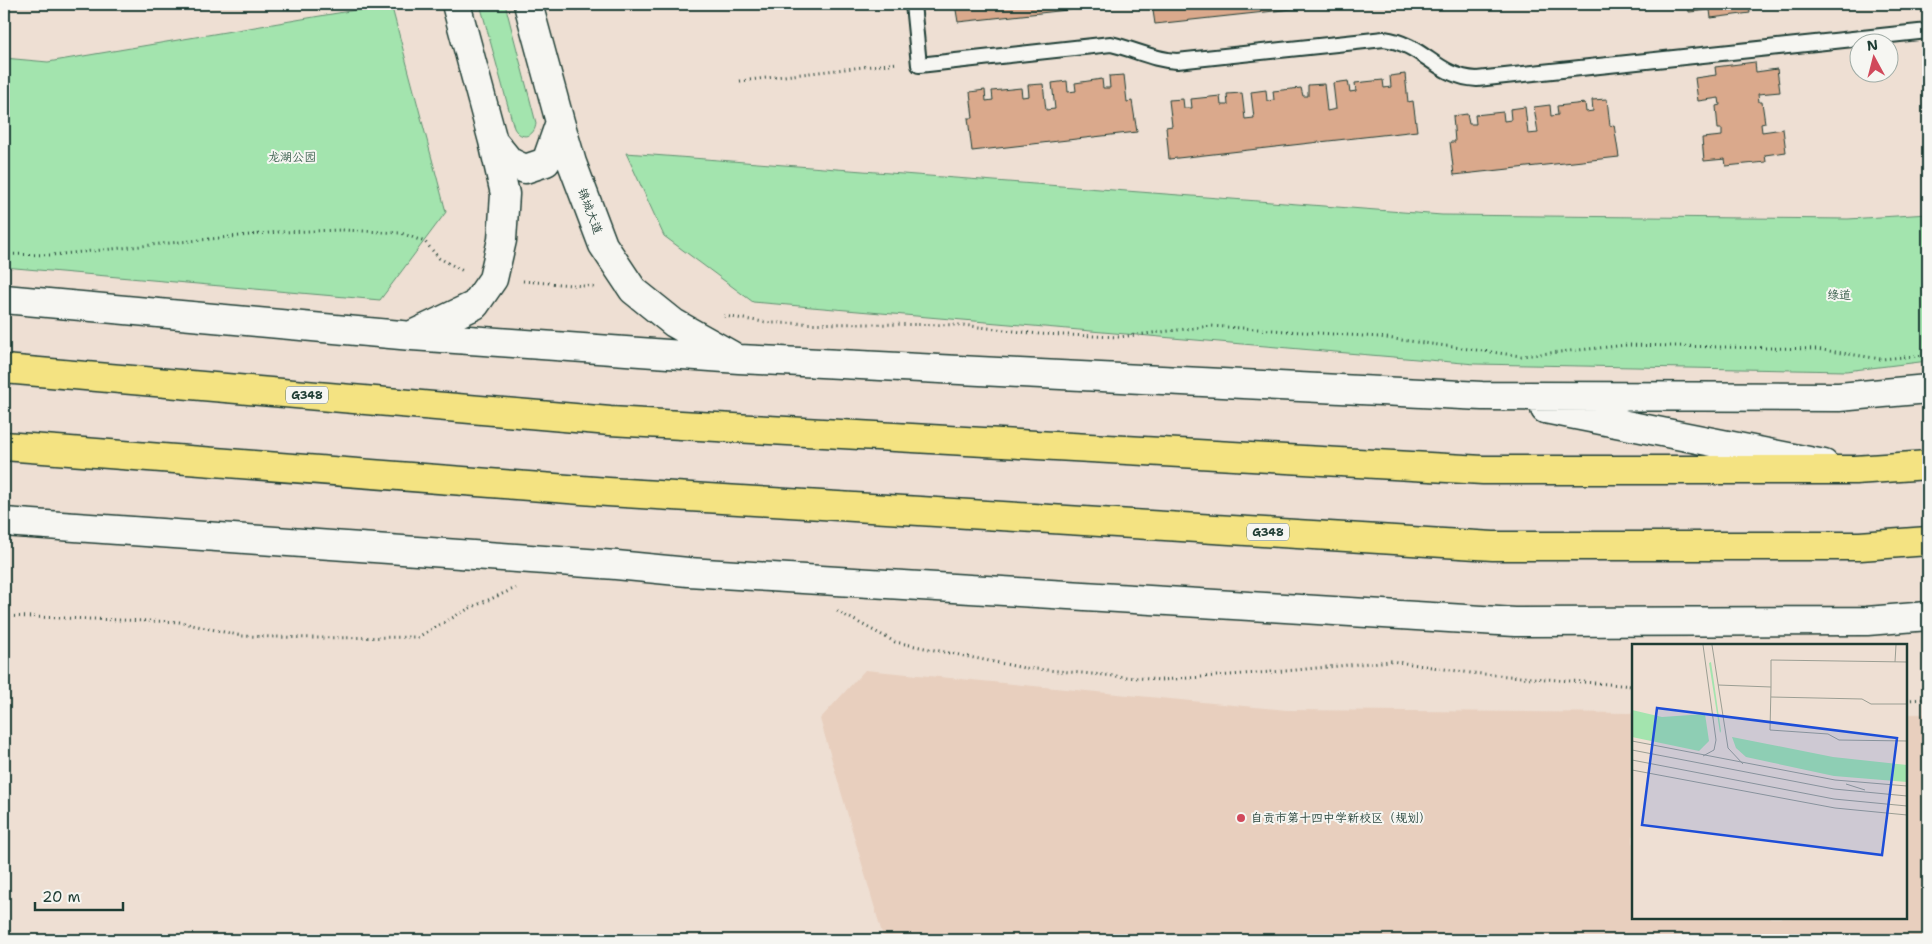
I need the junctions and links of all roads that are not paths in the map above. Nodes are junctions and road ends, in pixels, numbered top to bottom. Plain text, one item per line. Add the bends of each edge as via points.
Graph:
1 (456, 4) edge
2 (528, 4) edge
3 (913, 4) edge
4 (1928, 31) edge
5 (560, 122) junction
6 (493, 141) junction
7 (4, 299) edge
8 (412, 336) junction
9 (739, 359) junction
10 (4, 369) edge
11 (1928, 389) edge
12 (1482, 396) junction
13 (4, 446) edge
14 (1928, 465) edge
15 (1855, 470) junction
16 (4, 522) edge
17 (1928, 541) edge
18 (1928, 616) edge

1 - 6 street
2 - 5 street, 锦城大道
3 - 4 lane via 919,65 1110,44 1154,59 1177,61 1384,39 1403,43 1451,74 1477,79
5 - 6 street via 546,162 525,169 510,162
5 - 9 street, 锦城大道 via 603,246 633,290 674,322
6 - 8 street via 505,194 502,240 493,279 475,305
7 - 8 street
8 - 9 street
9 - 12 street
10 - 15 highway, G348 via 610,421 1483,470
11 - 12 street via 1839,397
12 - 15 street
13 - 17 highway, G348 via 608,492 1493,546 1860,546
14 - 15 highway, G348
16 - 18 street via 688,572 1515,622 1867,620

